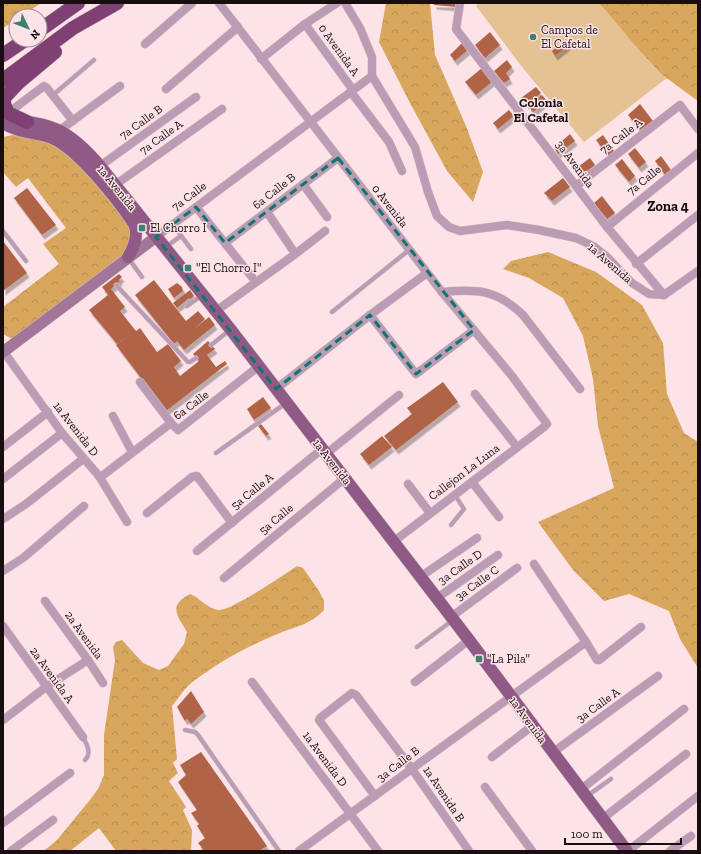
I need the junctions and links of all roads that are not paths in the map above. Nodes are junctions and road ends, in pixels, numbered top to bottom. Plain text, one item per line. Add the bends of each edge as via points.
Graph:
1 (78, 3) edge
2 (192, 3) edge
3 (219, 3) edge
4 (337, 3) edge
5 (344, 3) edge
6 (460, 3) edge
7 (112, 6) edge
8 (48, 24) edge
9 (305, 24) junction
10 (238, 26) junction
11 (146, 44) dead end
12 (13, 48) edge
13 (3, 55) edge
14 (261, 59) junction
15 (94, 60) dead end
16 (372, 76) junction
17 (3, 80) edge
18 (120, 86) dead end
19 (166, 89) dead end
20 (352, 91) junction
21 (53, 95) junction
22 (196, 97) dead end
23 (4, 98) edge
24 (222, 108) dead end
25 (5, 119) edge
26 (73, 120) junction
27 (27, 122) joint
28 (310, 122) junction
29 (698, 129) edge
30 (60, 130) junction
31 (698, 153) edge
32 (338, 158) junction
33 (100, 166) junction
34 (402, 171) dead end
35 (303, 184) junction
36 (114, 185) junction
37 (576, 186) junction
38 (196, 207) junction
39 (267, 212) junction
40 (698, 215) edge
41 (327, 217) dead end
42 (173, 225) junction
43 (607, 227) junction
44 (3, 231) edge
45 (325, 231) dead end
46 (181, 236) junction
47 (156, 237) junction
48 (225, 244) junction
49 (165, 247) junction
50 (191, 249) dead end
51 (292, 249) dead end
52 (409, 250) junction
53 (128, 257) junction
54 (26, 261) dead end
55 (636, 264) junction
56 (698, 271) edge
57 (427, 273) junction
58 (142, 277) dead end
59 (252, 277) dead end
60 (116, 285) dead end
61 (442, 292) junction
62 (203, 294) junction
63 (664, 295) junction
64 (187, 306) dead end
65 (216, 311) junction
66 (332, 312) dead end
67 (370, 314) junction
68 (231, 330) junction
69 (474, 330) junction
70 (211, 345) dead end
71 (4, 350) edge
72 (196, 358) dead end
73 (259, 366) junction
74 (140, 382) dead end
75 (276, 389) junction
76 (580, 389) dead end
77 (475, 394) dead end
78 (399, 395) dead end
79 (286, 403) junction
80 (48, 412) junction
81 (113, 416) dead end
82 (545, 420) joint
83 (171, 423) junction
84 (62, 433) junction
85 (3, 447) edge
86 (517, 447) junction
87 (132, 452) junction
88 (324, 452) junction
89 (216, 453) dead end
90 (83, 459) junction
91 (99, 476) junction
92 (345, 478) junction
93 (3, 479) edge
94 (472, 482) junction
95 (408, 484) dead end
96 (455, 494) junction
97 (84, 506) dead end
98 (147, 513) dead end
99 (430, 513) junction
100 (499, 517) dead end
101 (3, 519) edge
102 (127, 522) dead end
103 (232, 523) junction
104 (451, 525) dead end
105 (476, 538) dead end
106 (393, 542) junction
107 (197, 551) dead end
108 (498, 555) dead end
109 (534, 564) dead end
110 (518, 568) dead end
111 (3, 571) edge
112 (420, 577) junction
113 (224, 578) dead end
114 (437, 598) junction
115 (45, 601) dead end
116 (452, 618) junction
117 (3, 626) edge
118 (640, 627) dead end
119 (6, 636) edge
120 (469, 640) junction
121 (586, 642) junction
122 (417, 647) dead end
123 (88, 660) junction
124 (658, 676) dead end
125 (252, 682) dead end
126 (415, 682) dead end
127 (102, 683) dead end
128 (46, 687) junction
129 (510, 696) junction
130 (684, 709) dead end
131 (3, 720) edge
132 (532, 726) junction
133 (185, 730) dead end
134 (83, 737) joint
135 (552, 753) junction
136 (686, 754) dead end
137 (492, 757) dead end
138 (85, 760) dead end
139 (412, 769) junction
140 (70, 773) dead end
141 (611, 779) dead end
142 (485, 787) dead end
143 (583, 794) junction
144 (375, 796) junction
145 (698, 796) edge
146 (351, 813) junction
147 (602, 819) junction
148 (52, 820) dead end
149 (3, 823) edge
150 (691, 836) dead end
151 (11, 851) edge
152 (279, 851) edge
153 (299, 851) edge
154 (378, 851) edge
155 (469, 851) edge
156 (532, 851) edge
157 (627, 851) edge
158 (670, 851) edge

1 - 8 highway
2 - 11 street
3 - 10 street, 0 Avenida
4 - 9 street
5 - 16 street via 360,28 372,57
6 - 37 street, 3a Avenida via 456,30
7 - 17 highway via 73,28
7 - 23 highway via 24,78
9 - 14 street
9 - 20 street, 0 Avenida A
10 - 14 street, 0 Avenida
10 - 19 street
12 - 13 highway
14 - 28 street, 0 Avenida
15 - 21 lane
16 - 20 street, 7a Calle
16 - 63 street, 1a Avenida via 415,147 436,216 449,227 460,231 507,225 576,238 606,256 632,283 649,294
18 - 26 street
20 - 28 street, 7a Calle
20 - 34 street, 0 Avenida A via 389,142
21 - 25 street via 44,86
21 - 26 street
22 - 33 street, 7a Calle B
23 - 25 highway
24 - 36 street, 7a Calle A
25 - 27 highway
25 - 53 main road via 17,130 52,138 68,148 112,194 136,229 133,249
26 - 30 street
27 - 30 main road, 1a Avenida
28 - 32 street, 0 Avenida
28 - 38 street, 7a Calle
29 - 37 street, 7a Calle A via 680,105
30 - 33 main road, 1a Avenida via 78,142
31 - 43 street, 7a Calle
32 - 35 street, 6a Calle B
32 - 52 street, 0 Avenida
33 - 36 main road, 1a Avenida
35 - 39 street, 6a Calle B
35 - 41 street
36 - 47 main road, 1a Avenida
37 - 43 street, 3a Avenida
38 - 42 street, 7a Calle
38 - 48 street
39 - 48 street, 6a Calle B
39 - 51 street
40 - 55 street
42 - 46 lane
42 - 47 street, 7a Calle
43 - 55 street, 3a Avenida
44 - 54 lane
45 - 65 street
46 - 49 lane
46 - 50 lane
47 - 49 main road, 1a Avenida
47 - 53 street, 7a Calle
48 - 59 street
49 - 62 main road, 1a Avenida
52 - 57 street, 0 Avenida
52 - 66 lane
53 - 58 lane
53 - 71 street, 7a Calle via 108,276
55 - 63 street, 3a Avenida
56 - 63 street
57 - 61 street, 0 Avenida
57 - 67 street
60 - 72 lane via 188,362
61 - 69 street, 0 Avenida
61 - 76 street via 483,291 513,304
62 - 64 lane
62 - 65 main road, 1a Avenida
65 - 68 main road, 1a Avenida
67 - 69 street via 416,374
67 - 75 street
68 - 70 lane
68 - 73 main road, 1a Avenida
69 - 82 street, 0 Avenida
71 - 80 street, 1a Avenida D
73 - 75 main road, 1a Avenida
73 - 83 street, 6a Calle via 179,430
74 - 83 street
75 - 79 main road, 1a Avenida
77 - 86 street
78 - 88 street
79 - 88 main road, 1a Avenida
79 - 89 lane
80 - 84 street, 1a Avenida D
80 - 85 street
81 - 87 street
82 - 86 street, Callejon La Luna via 544,427
83 - 87 street, 6a Calle
84 - 90 street, 1a Avenida D
84 - 93 street
86 - 94 street, Callejon La Luna
87 - 91 street, 6a Calle
88 - 92 main road, 1a Avenida
88 - 103 street, 5a Calle A
90 - 91 street, 1a Avenida D
90 - 101 street
91 - 102 street, 1a Avenida D
92 - 106 main road, 1a Avenida
92 - 113 street, 5a Calle
94 - 96 street, Callejon La Luna
94 - 100 street
95 - 99 street
96 - 99 street, Callejon La Luna
96 - 104 lane via 464,509
97 - 111 street via 24,558
98 - 103 street via 192,477 197,476
99 - 106 street, Callejon La Luna
103 - 107 street, 5a Calle A
105 - 112 street
106 - 112 main road, 1a Avenida
108 - 114 street, 3a Calle D
109 - 121 street
110 - 116 street, 3a Calle C
112 - 114 main road, 1a Avenida
114 - 116 main road, 1a Avenida
115 - 123 street, 2a Avenida
116 - 120 main road, 1a Avenida
116 - 122 lane, 3a Calle C
117 - 119 street, 2a Avenida A
118 - 121 street via 599,660
119 - 128 street, 2a Avenida A
120 - 126 street
120 - 129 main road, 1a Avenida
121 - 129 street, 3a Calle B
123 - 127 street, 2a Avenida
123 - 128 street
124 - 135 street, 3a Calle A
125 - 146 street, 1a Avenida D
128 - 131 street
128 - 134 street, 2a Avenida A
129 - 132 main road, 1a Avenida
129 - 139 street, 3a Calle B
130 - 143 street
132 - 135 main road, 1a Avenida
132 - 137 street
133 - 152 lane via 198,735
134 - 138 lane via 89,751
135 - 143 main road, 1a Avenida
136 - 147 street
139 - 144 street, 3a Calle B
139 - 144 street, 1a Avenida B via 352,694 319,719 319,722
139 - 155 street, 1a Avenida B
140 - 149 street
141 - 143 lane
142 - 156 street
143 - 147 main road, 1a Avenida
144 - 146 street, 3a Calle B
145 - 157 street
146 - 153 street, 3a Calle B
146 - 154 street, 1a Avenida D
147 - 157 main road, 1a Avenida
148 - 151 street
150 - 158 street

